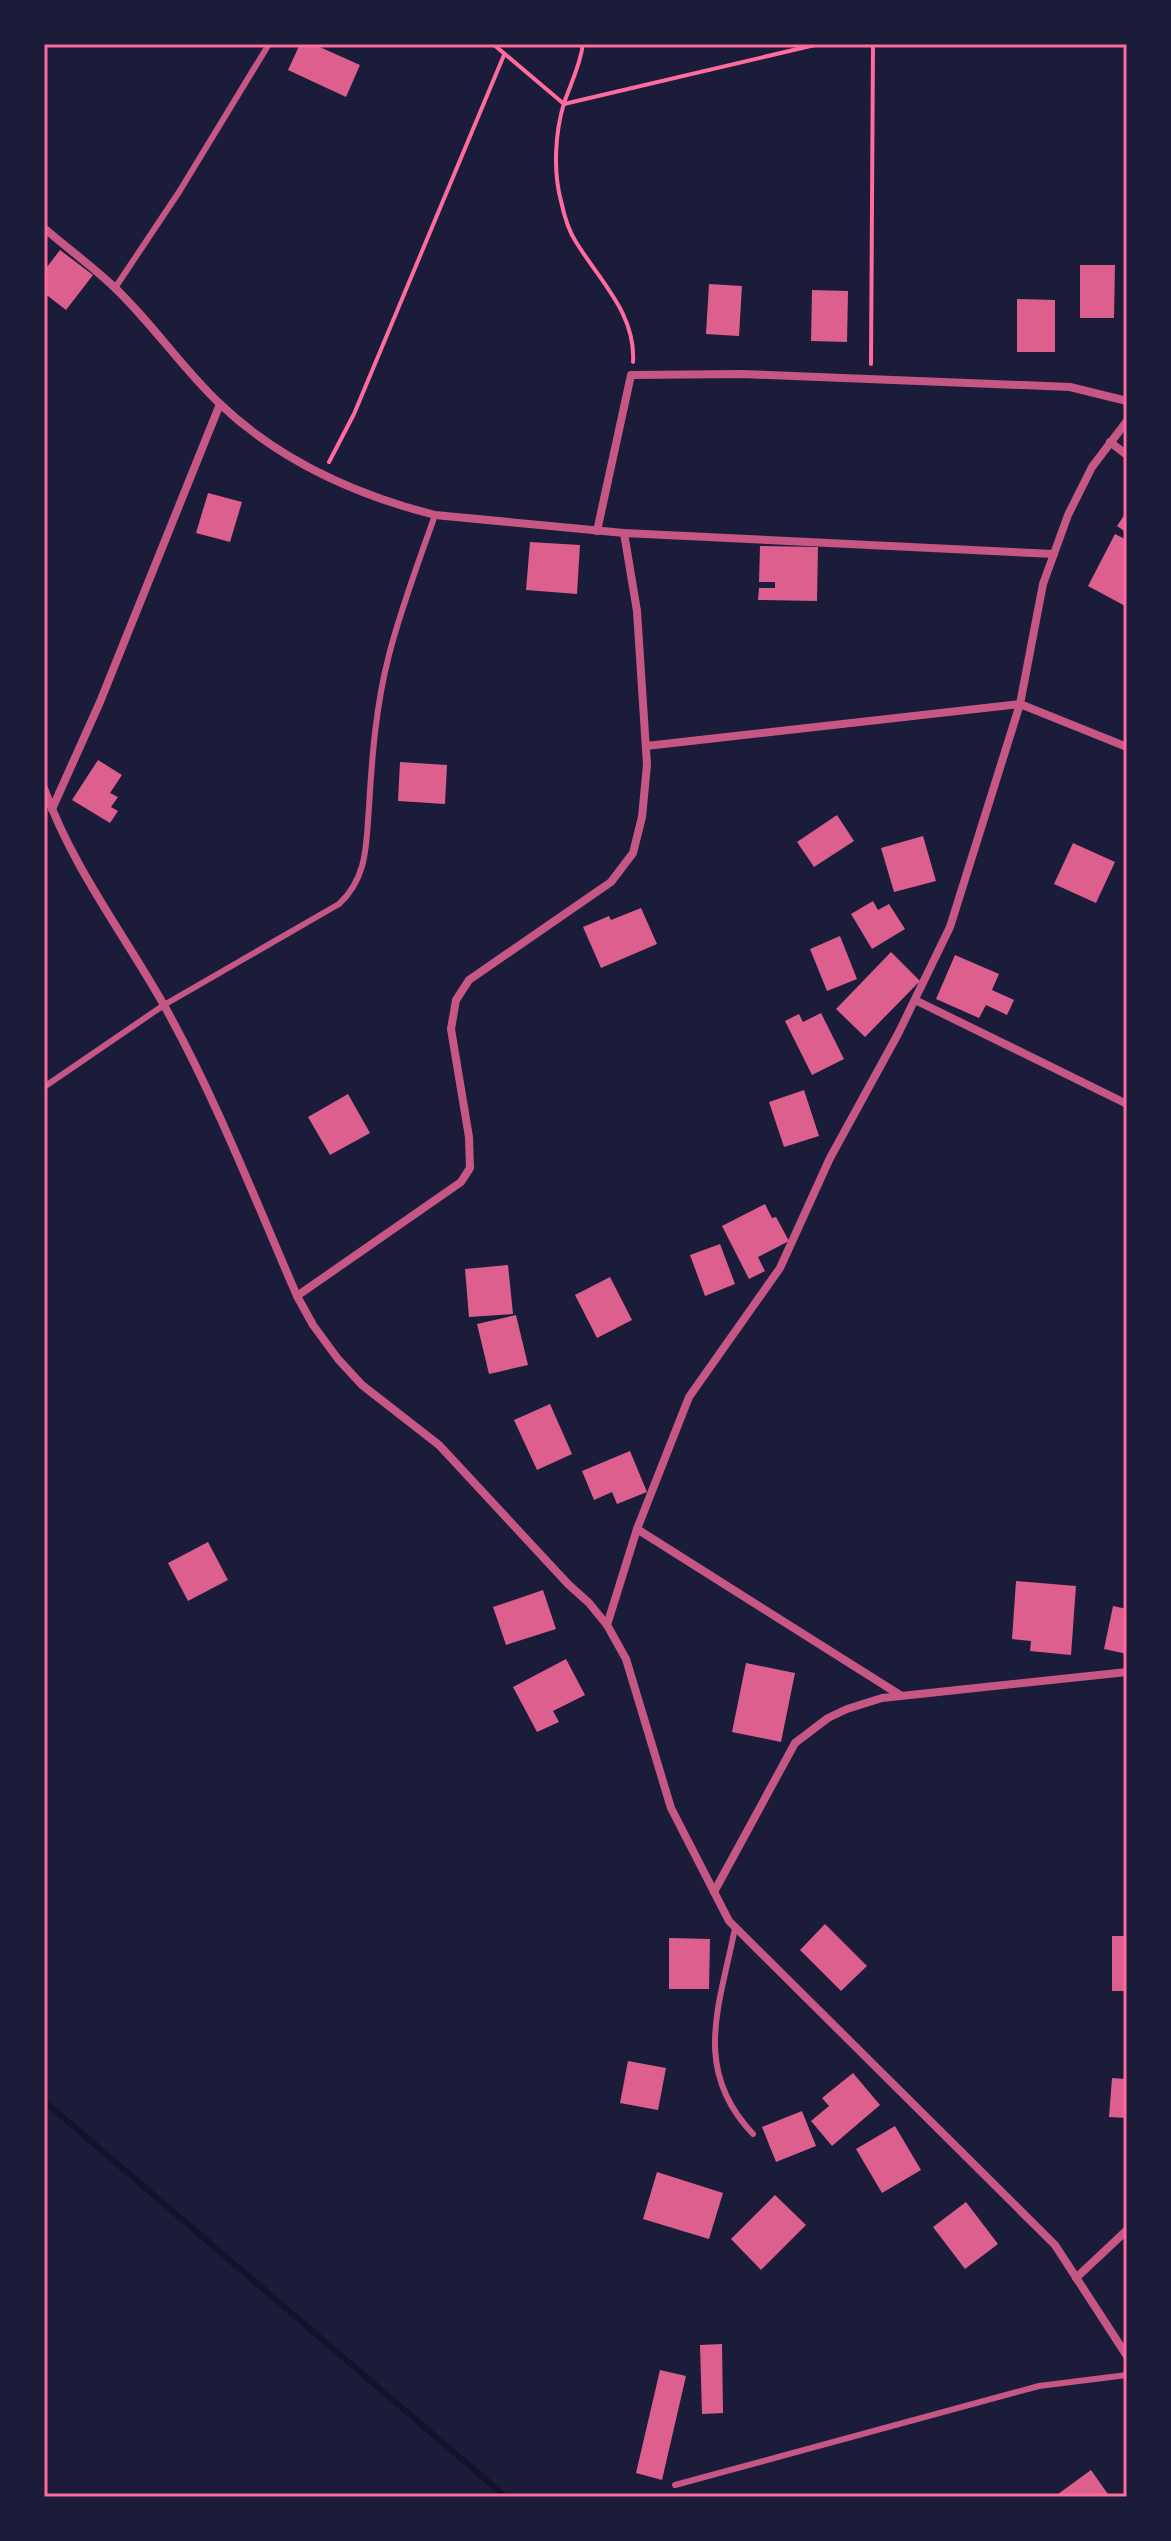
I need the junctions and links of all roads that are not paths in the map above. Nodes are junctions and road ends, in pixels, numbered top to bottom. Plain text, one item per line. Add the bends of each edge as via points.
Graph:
1 (269, 44) edge
2 (44, 228) edge
3 (115, 288) junction
4 (1127, 401) edge
5 (220, 404) junction
6 (1127, 421) edge
7 (1110, 442) junction
8 (1127, 455) edge
9 (435, 515) junction
10 (597, 531) junction
11 (624, 533) junction
12 (1054, 554) junction
13 (1020, 704) junction
14 (646, 746) junction
15 (1127, 747) edge
16 (44, 788) edge
17 (52, 810) junction
18 (915, 1000) junction
19 (164, 1005) junction
20 (44, 1087) edge
21 (1127, 1104) edge
22 (297, 1296) junction
23 (637, 1529) junction
24 (607, 1625) junction
25 (1127, 1672) edge
26 (901, 1695) junction
27 (714, 1892) junction
28 (735, 1928) junction
29 (753, 2134) dead end
30 (1127, 2230) edge
31 (1076, 2278) junction
32 (1127, 2356) edge
33 (1127, 2375) edge
34 (675, 2485) dead end

1 - 3 lane
2 - 3 street
3 - 5 street
4 - 10 street via 1070,387 742,374 631,375
5 - 9 street via 322,475
5 - 17 street
6 - 7 street
7 - 8 street
7 - 12 street via 1092,467
9 - 10 street
9 - 19 lane via 382,687 361,876 339,904
10 - 11 street
11 - 12 street
11 - 14 street via 637,611
12 - 13 street via 1043,584
13 - 14 street
13 - 15 street
13 - 18 street via 950,927
14 - 22 street via 642,817 633,853 611,882 469,980 456,1000 451,1029 470,1168 461,1182
16 - 17 street
17 - 19 street
18 - 21 street
18 - 23 street via 830,1158 780,1268 689,1397
19 - 20 lane
19 - 22 street
22 - 24 street via 313,1325 362,1385 439,1445
23 - 24 street
23 - 26 street
24 - 27 street via 626,1659 671,1808
25 - 26 street
26 - 27 street via 847,1709 795,1743
27 - 28 street
28 - 29 lane via 714,2049 726,2098
28 - 31 street via 1055,2245
30 - 31 street
31 - 32 street
33 - 34 lane via 1039,2386

